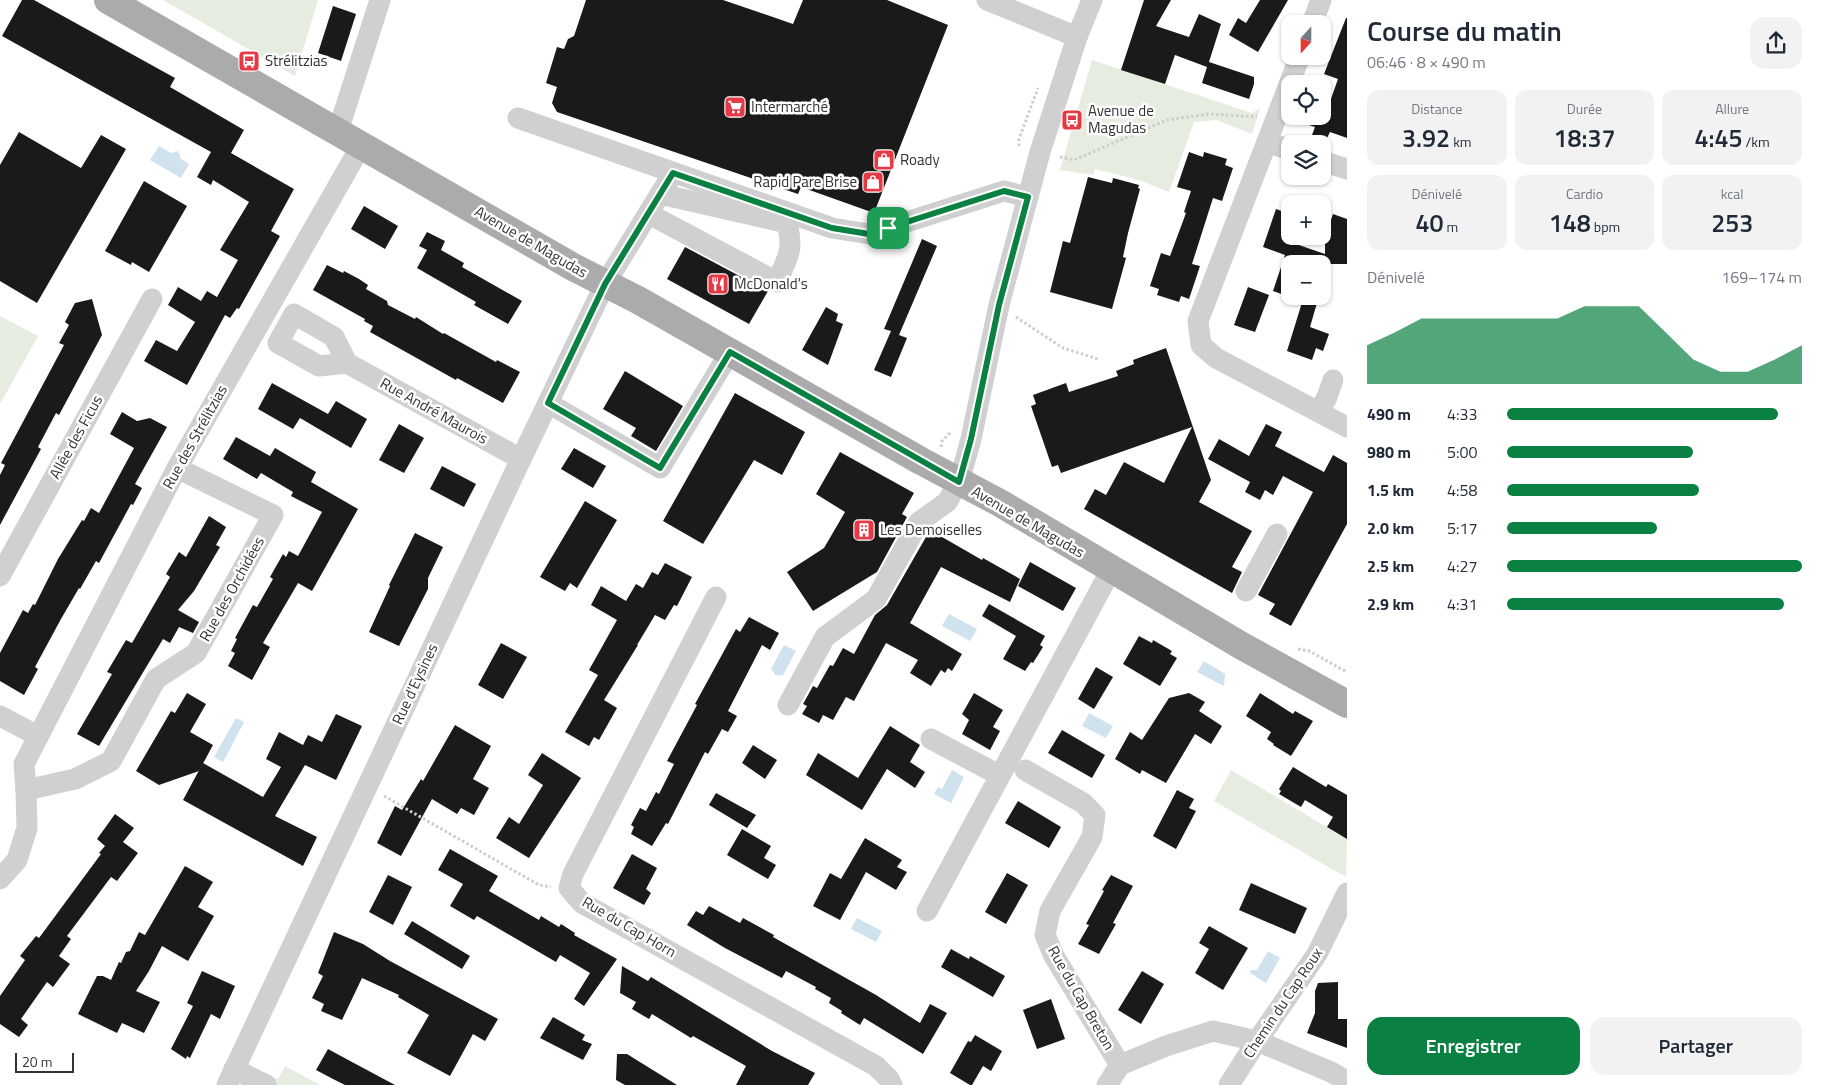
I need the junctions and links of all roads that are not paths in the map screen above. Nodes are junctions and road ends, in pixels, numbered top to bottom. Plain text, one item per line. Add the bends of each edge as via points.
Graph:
1 (108, 0) edge
2 (380, 0) edge
3 (987, 0) edge
4 (1092, 0) edge
5 (1321, 0) edge
6 (1315, 15) edge
7 (1077, 37) junction
8 (1297, 65) edge
9 (518, 118) dead end
10 (338, 131) junction
11 (1271, 133) junction
12 (1281, 142) edge
13 (362, 144) junction
14 (1331, 164) edge
15 (1347, 169) edge
16 (673, 173) junction
17 (660, 194) junction
18 (1028, 197) junction
19 (649, 214) junction
20 (605, 284) junction
21 (152, 299) dead end
22 (730, 352) junction
23 (347, 362) dead end
24 (1333, 380) dead end
25 (548, 403) junction
26 (1319, 412) junction
27 (1347, 427) edge
28 (521, 459) junction
29 (177, 468) junction
30 (959, 482) junction
31 (1277, 534) dead end
32 (1111, 570) junction
33 (0, 576) edge
34 (1246, 591) dead end
35 (716, 597) dead end
36 (1347, 704) edge
37 (788, 705) dead end
38 (0, 716) edge
39 (38, 736) junction
40 (931, 740) dead end
41 (1025, 770) dead end
42 (999, 775) junction
43 (26, 790) junction
44 (0, 878) edge
45 (1347, 893) edge
46 (927, 911) dead end
47 (1257, 1041) junction
48 (1120, 1065) junction
49 (230, 1077) edge
50 (1347, 1082) edge
51 (266, 1085) edge
52 (892, 1085) edge
53 (1107, 1085) edge
54 (1229, 1085) edge

1 - 10 main road, Avenue de Magudas
2 - 10 street
3 - 7 street
4 - 7 street
5 - 6 street
7 - 18 street
8 - 11 street
9 - 16 street
10 - 13 main road, Avenue de Magudas
11 - 12 street
11 - 26 street via 1198,321 1201,345 1216,358
13 - 20 main road, Avenue de Magudas
13 - 29 street, Rue des Strélitzias
14 - 15 street
16 - 17 street, Rue d'Eysines
16 - 18 street via 832,228 869,234 1004,191
17 - 19 street, Rue d'Eysines
17 - 19 street via 787,223 791,249 777,282
18 - 30 street via 999,305
19 - 20 street, Rue d'Eysines
20 - 22 main road, Avenue de Magudas
20 - 25 street, Rue d'Eysines
21 - 33 street, Allée des Ficus
22 - 25 street via 660,468
22 - 30 main road, Avenue de Magudas
23 - 28 street, Rue André Maurois
24 - 26 street
25 - 28 street, Rue d'Eysines
26 - 27 street
28 - 49 street, Rue d'Eysines
29 - 39 street, Rue des Strélitzias
29 - 43 street, Rue des Orchidées via 273,515 196,653 156,679 111,761 75,779
30 - 32 main road, Avenue de Magudas
30 - 37 street via 947,502 920,522 876,599 825,637
31 - 34 street
32 - 36 main road, Avenue de Magudas
32 - 42 street
35 - 52 street, Rue du Cap Horn via 572,874 569,888 582,903 876,1066
38 - 39 street
39 - 43 street, Rue des Strélitzias via 24,764
40 - 42 street
41 - 48 street, Rue du Cap Breton via 1084,803 1095,815 1092,837 1050,911 1045,934 1054,956
42 - 46 street
43 - 44 street via 26,828 18,860
45 - 47 street, Chemin du Cap Roux via 1318,954
47 - 48 street via 1213,1031
47 - 50 street
47 - 54 street, Chemin du Cap Roux
48 - 53 street
49 - 51 street

